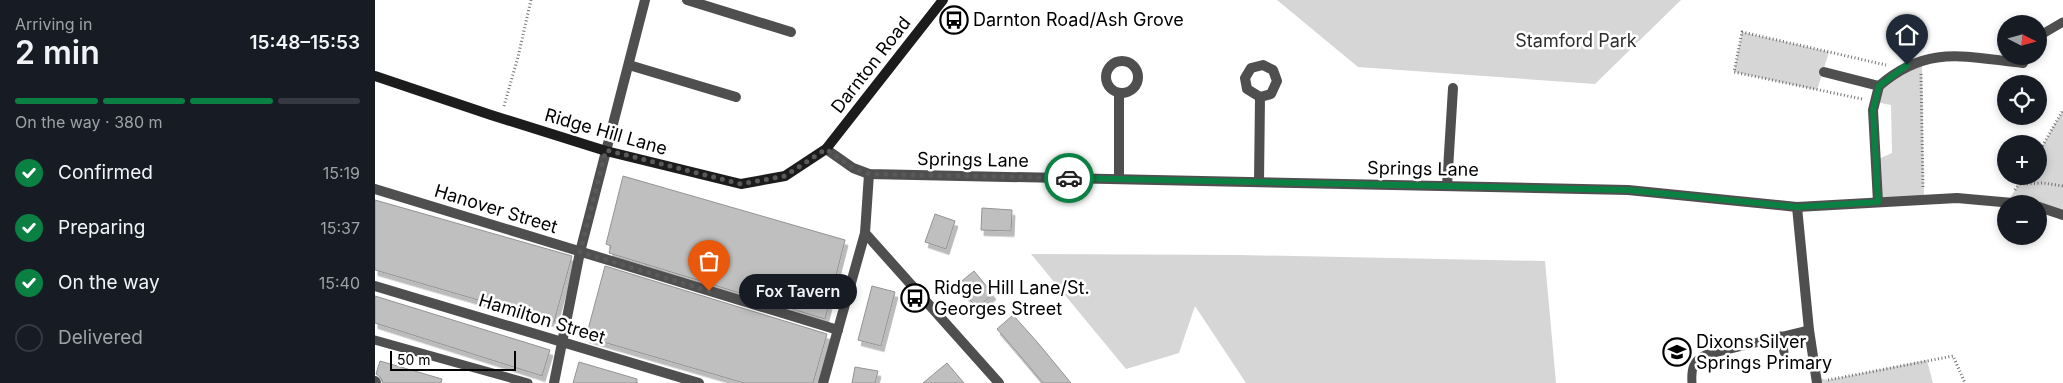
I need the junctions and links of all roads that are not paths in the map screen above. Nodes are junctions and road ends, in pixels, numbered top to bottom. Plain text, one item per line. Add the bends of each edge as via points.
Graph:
1 (645, 0) edge
2 (687, 0) edge
3 (943, 0) edge
4 (2063, 22) edge
5 (2047, 31) edge
6 (791, 32) dead end
7 (1997, 58) edge
8 (629, 64) junction
9 (1824, 72) dead end
10 (375, 76) edge
11 (1879, 86) junction
12 (1453, 88) dead end
13 (1119, 93) dead end
14 (1261, 96) dead end
15 (736, 97) dead end
16 (826, 149) junction
17 (606, 150) junction
18 (869, 174) junction
19 (1119, 179) junction
20 (1259, 182) junction
21 (1447, 186) junction
22 (375, 189) edge
23 (1878, 202) junction
24 (1997, 202) edge
25 (1797, 207) junction
26 (2047, 210) edge
27 (2063, 215) edge
28 (865, 233) junction
29 (580, 252) junction
30 (375, 286) edge
31 (838, 330) junction
32 (1809, 330) junction
33 (1781, 336) junction
34 (375, 340) edge
35 (563, 343) junction
36 (1784, 352) dead end
37 (1816, 380) edge
38 (528, 383) edge
39 (554, 383) edge
40 (699, 383) edge
41 (823, 383) edge
42 (999, 383) edge
43 (1692, 383) edge

1 - 8 street
2 - 6 street
3 - 16 street, Darnton Road
4 - 5 lane
7 - 11 street via 1945,55 1903,68
8 - 15 street
8 - 17 street
9 - 11 street
10 - 17 street, Ridge Hill Lane
11 - 23 street via 1873,110
12 - 21 street
13 - 19 street
14 - 20 street
16 - 17 street, Ridge Hill Lane via 785,176 741,184
16 - 18 street, Springs Lane via 853,168
17 - 29 street
18 - 19 street, Springs Lane
18 - 28 street
19 - 20 street, Springs Lane
20 - 21 street, Springs Lane
21 - 25 street, Springs Lane via 1628,190
22 - 29 street, Hanover Street
23 - 24 street, Springs Lane via 1957,198
23 - 25 street, Springs Lane
25 - 32 street
26 - 27 street
28 - 31 street
28 - 42 street
29 - 31 street, Hanover Street
29 - 35 street
30 - 35 street, Hamilton Street
31 - 41 street
32 - 33 lane
32 - 37 street
33 - 36 lane
33 - 43 lane via 1696,359 1691,369
34 - 38 lane
35 - 39 street
35 - 40 street, Hamilton Street

